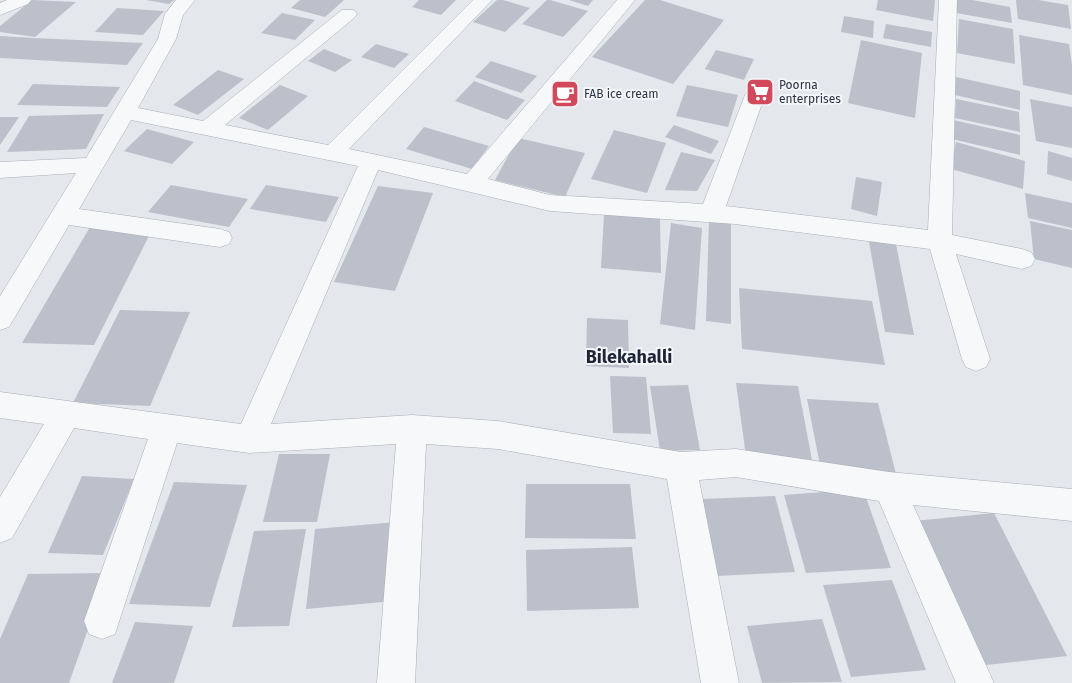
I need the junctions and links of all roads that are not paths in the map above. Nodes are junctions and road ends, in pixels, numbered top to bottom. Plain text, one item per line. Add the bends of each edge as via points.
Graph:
1 (22, 0) edge
2 (186, 0) edge
3 (483, 0) edge
4 (626, 0) edge
5 (948, 0) edge
6 (0, 10) edge
7 (348, 14) dead end
8 (754, 95) dead end
9 (125, 112) junction
10 (208, 128) junction
11 (333, 153) junction
12 (371, 161) junction
13 (92, 166) junction
14 (0, 170) edge
15 (472, 183) junction
16 (712, 213) junction
17 (63, 215) junction
18 (220, 238) dead end
19 (940, 241) junction
20 (1022, 259) dead end
21 (10, 287) edge
22 (0, 319) edge
23 (976, 359) dead end
24 (0, 405) edge
25 (66, 414) junction
26 (167, 428) junction
27 (412, 429) junction
28 (249, 439) junction
29 (681, 467) junction
30 (889, 487) junction
31 (1071, 507) edge
32 (0, 527) edge
33 (102, 621) dead end
34 (396, 683) edge
35 (720, 683) edge
36 (975, 683) edge

1 - 6 street
2 - 9 street via 174,14 167,39
3 - 11 street
4 - 15 street
5 - 19 street
7 - 10 street
8 - 16 street
9 - 10 street
9 - 13 street
10 - 11 street
11 - 12 street
12 - 15 street
12 - 28 street
13 - 14 street
13 - 17 street
15 - 16 street via 550,204
16 - 19 street
17 - 18 street
17 - 21 street
19 - 20 street
19 - 23 street
21 - 22 street
24 - 25 street
25 - 26 street
25 - 32 street
26 - 28 street
26 - 33 street
27 - 28 street
27 - 29 street via 498,435
27 - 34 street
29 - 30 street via 736,463
29 - 35 street
30 - 31 street
30 - 36 street

